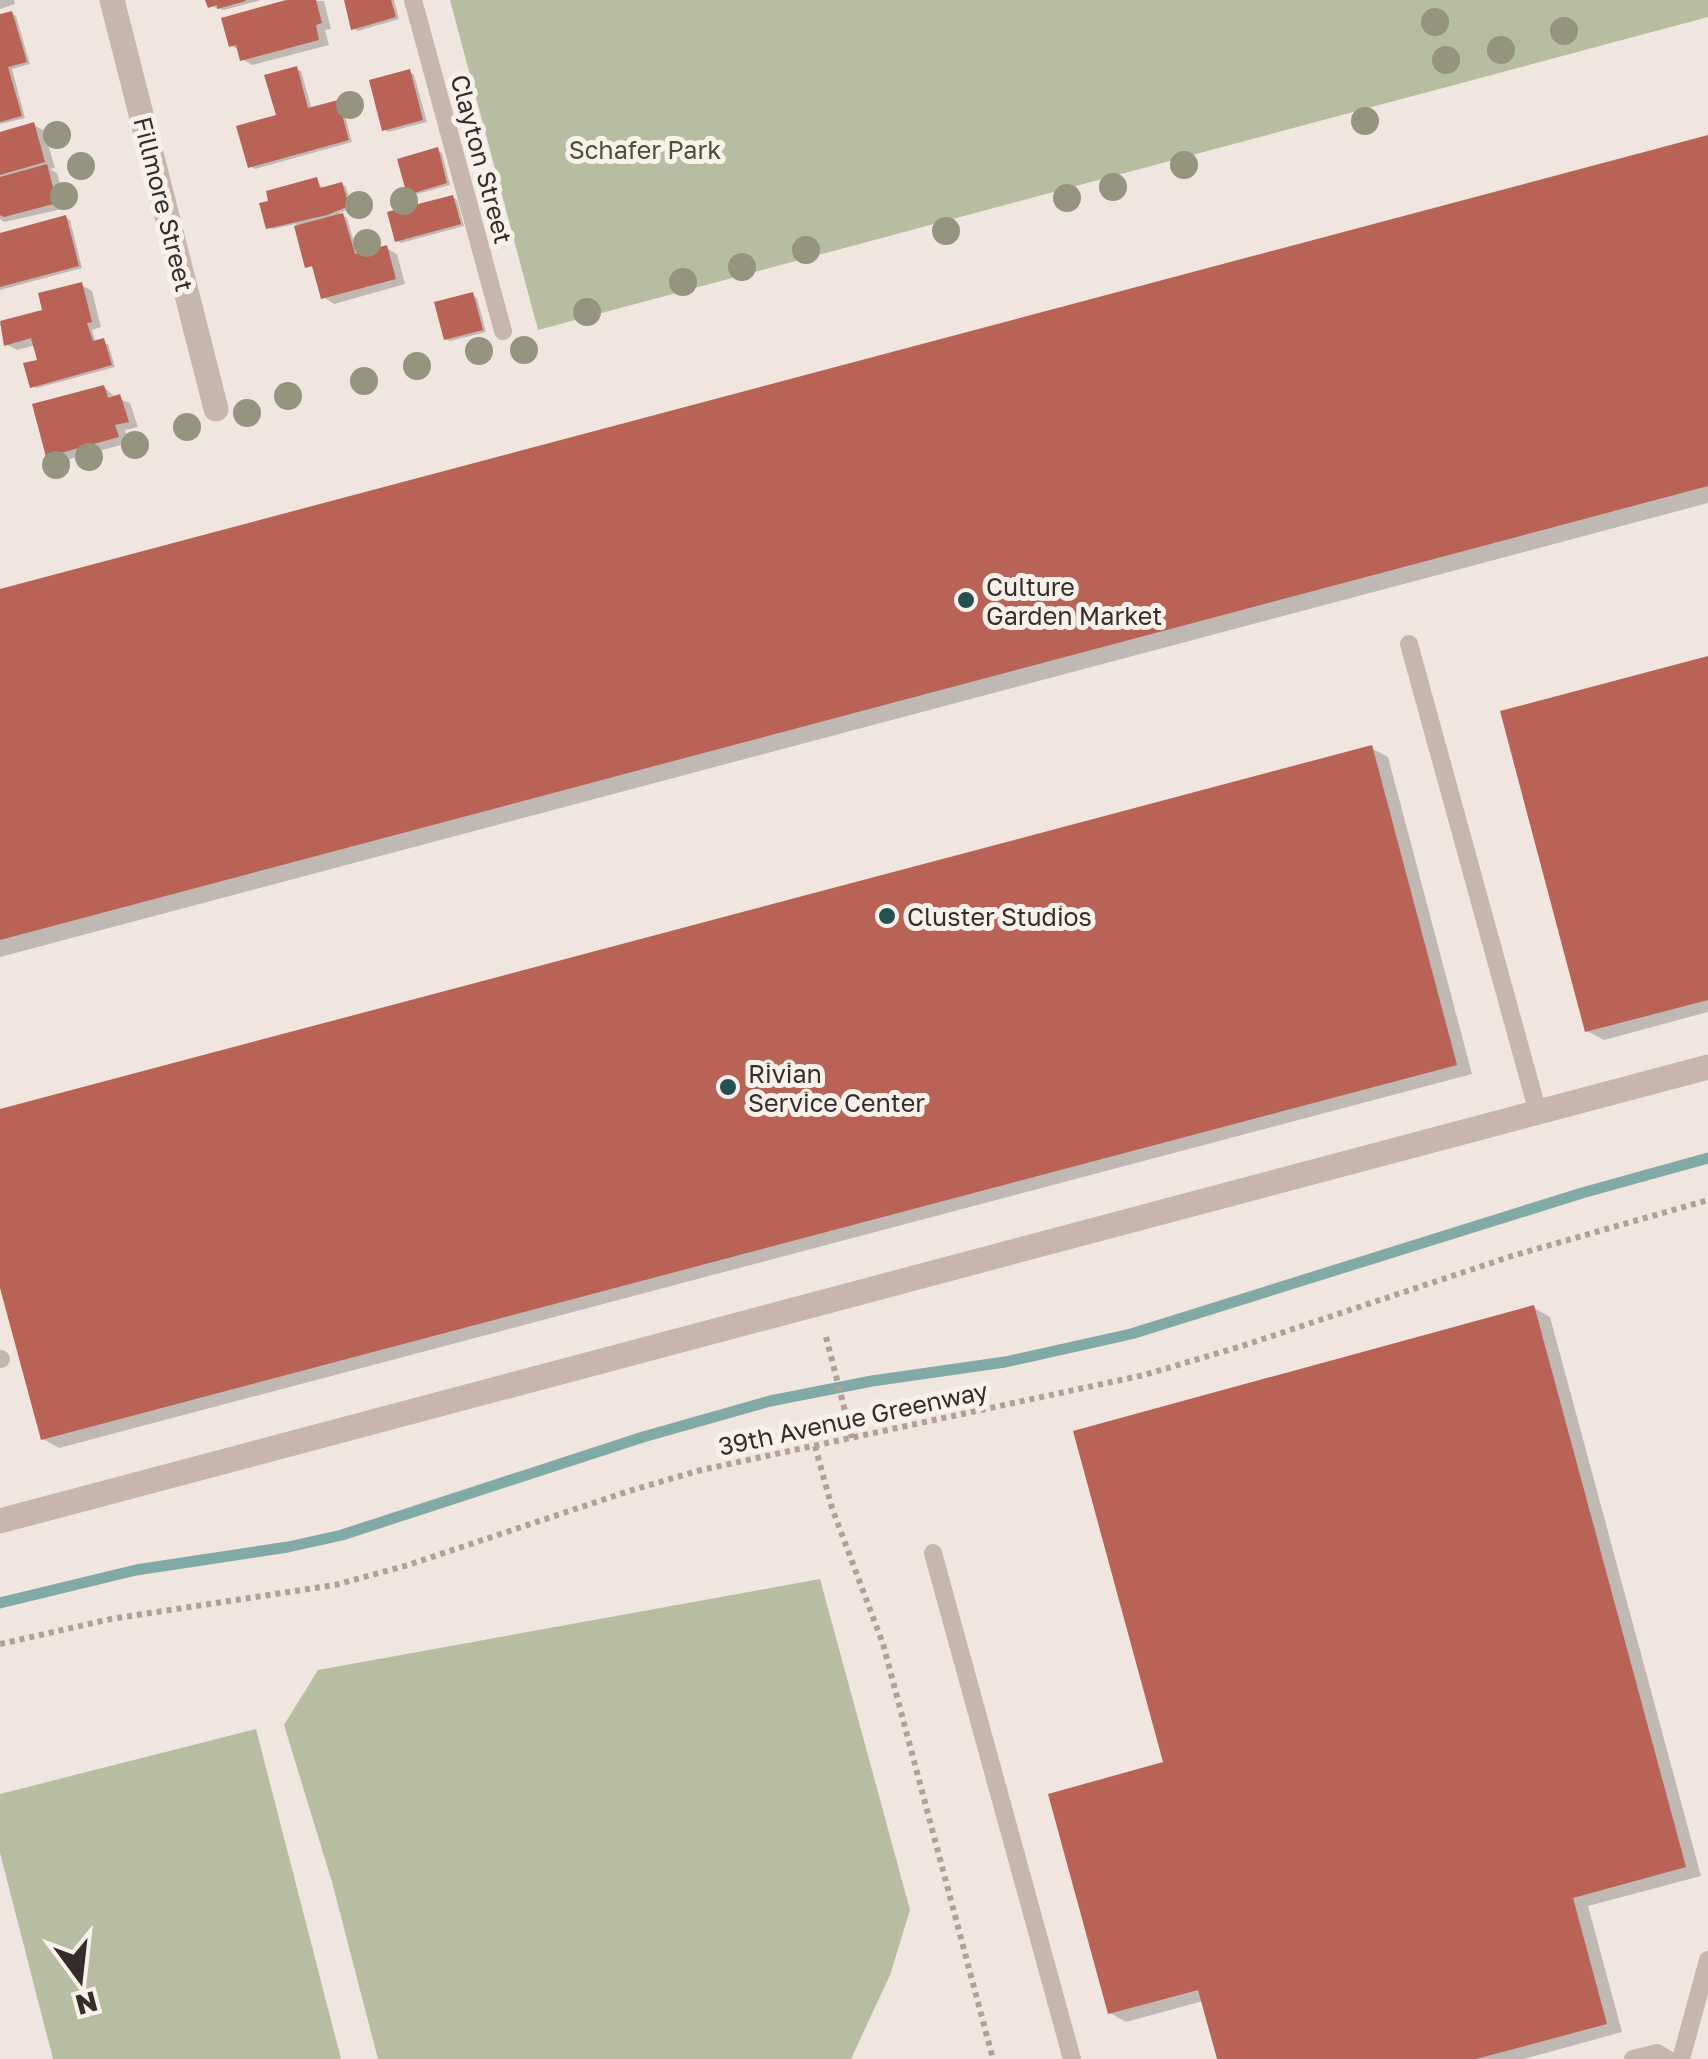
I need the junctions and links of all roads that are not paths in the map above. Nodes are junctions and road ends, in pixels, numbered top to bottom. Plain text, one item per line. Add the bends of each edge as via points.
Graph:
1 (112, 0) edge
2 (413, 0) edge
3 (503, 330) dead end
4 (216, 409) dead end
5 (1409, 644) dead end
6 (1708, 1068) edge
7 (1538, 1113) junction
8 (0, 1521) edge
9 (933, 1553) dead end
10 (1708, 1960) edge
11 (1072, 2059) edge
12 (1633, 2059) edge
13 (1667, 2059) edge
14 (1680, 2059) edge

1 - 4 street, Fillmore Street
2 - 3 lane, Clayton Street
5 - 7 lane
6 - 7 street
7 - 8 street
9 - 11 lane
10 - 14 lane
12 - 13 lane via 1657,2053

